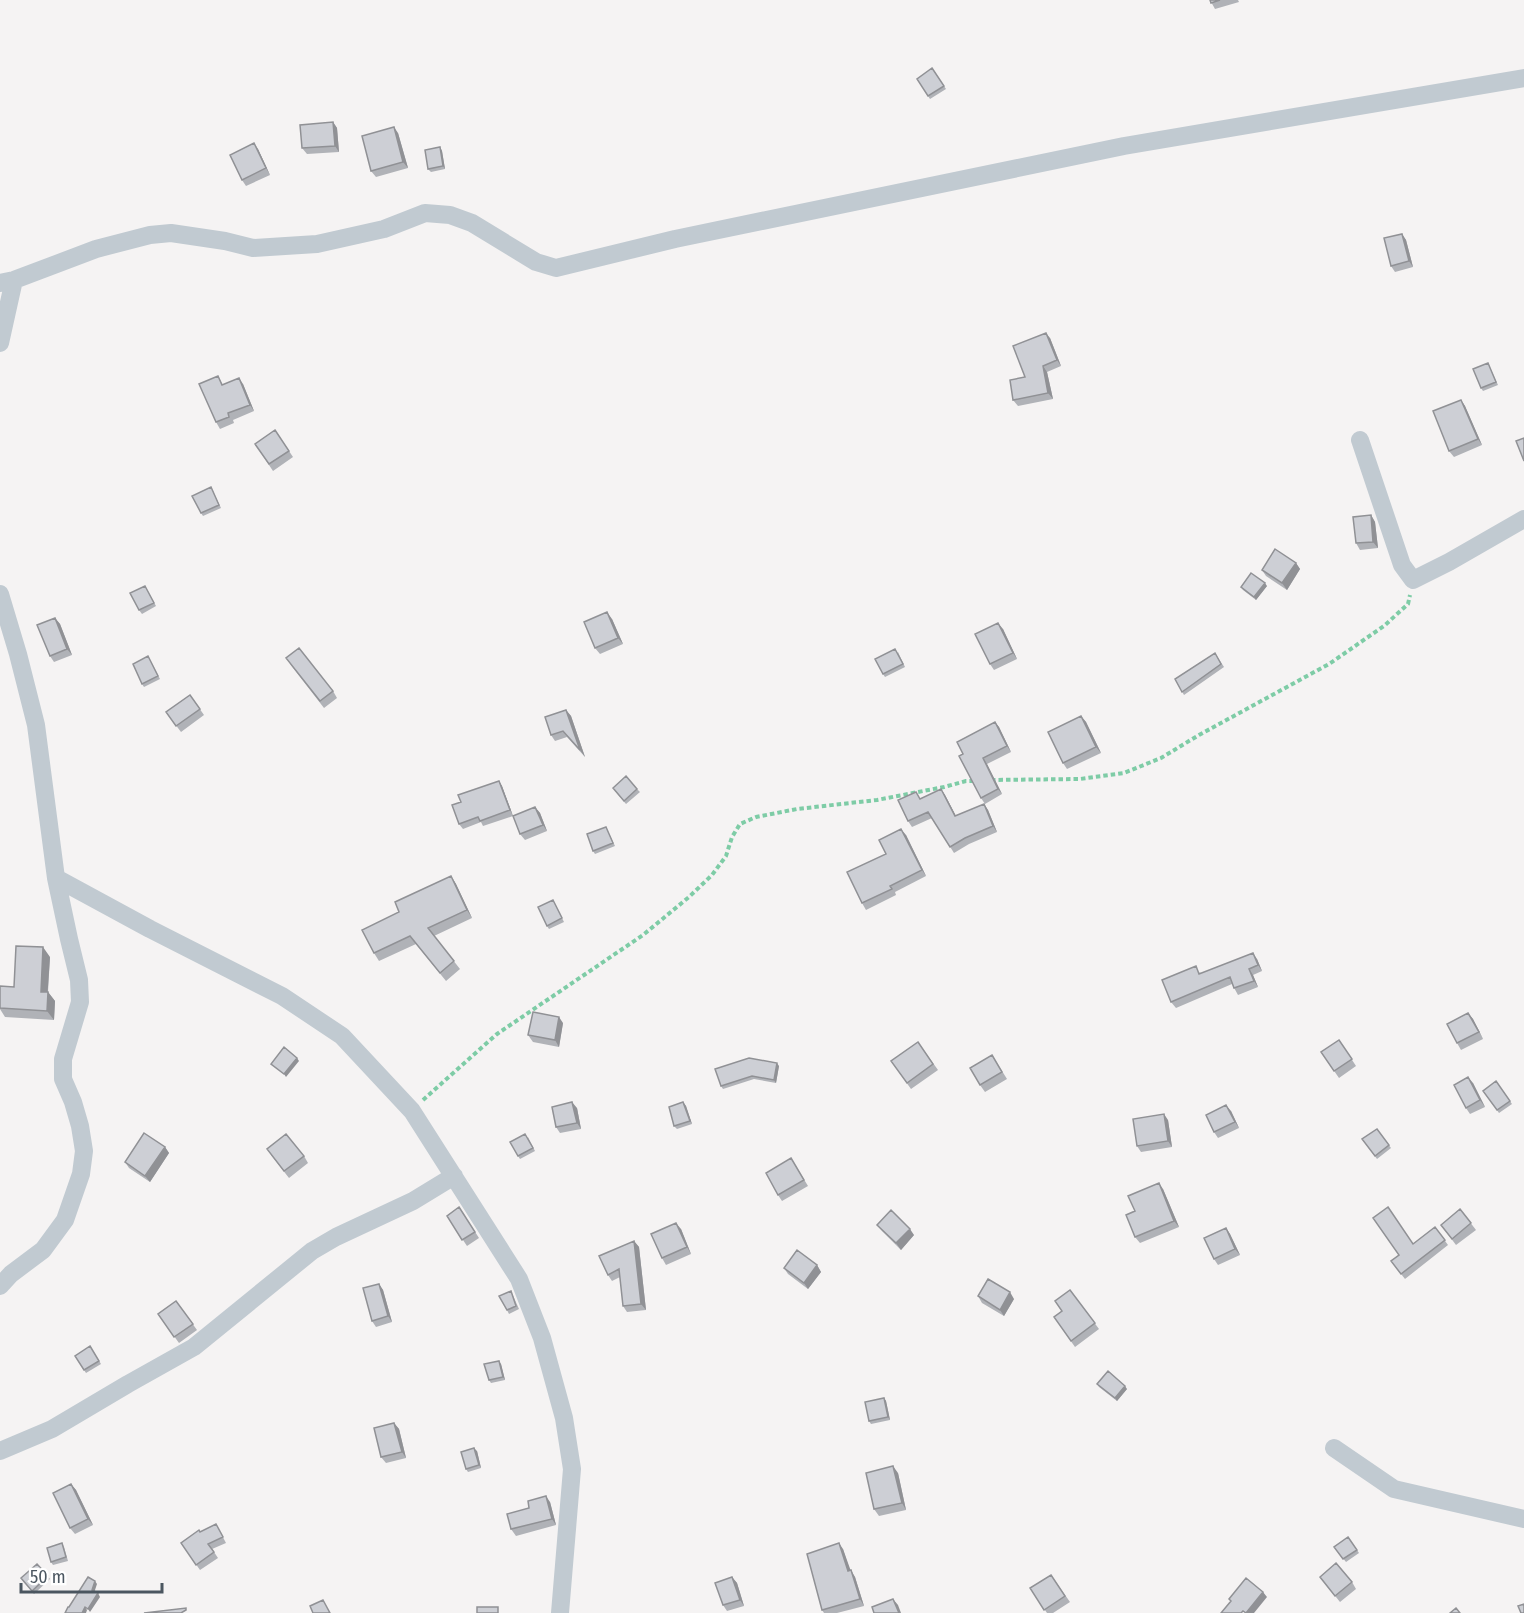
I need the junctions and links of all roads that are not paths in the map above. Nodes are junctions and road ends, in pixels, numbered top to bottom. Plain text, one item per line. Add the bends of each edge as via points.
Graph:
1 (1524, 78) edge
2 (7, 282) edge
3 (0, 343) edge
4 (1360, 440) dead end
5 (1524, 519) edge
6 (0, 594) edge
7 (56, 878) junction
8 (454, 1176) junction
9 (0, 1286) edge
10 (1334, 1448) dead end
11 (0, 1451) edge
12 (1524, 1519) edge
13 (560, 1613) edge

1 - 2 street via 1124,146 675,239 556,268 536,262 472,223 450,215 425,213 384,229 317,244 253,248 171,233 150,235 96,249
2 - 3 street
4 - 5 street via 1402,565 1413,580
6 - 7 street via 36,725
7 - 8 street via 272,991 342,1036 412,1111
7 - 9 street via 79,981 80,1002 63,1059 63,1079 80,1126 84,1151 81,1174 60,1227 43,1250
8 - 11 street via 312,1251 177,1358 52,1429
8 - 13 street via 519,1279 542,1338 564,1418 572,1469
10 - 12 street via 1394,1489

